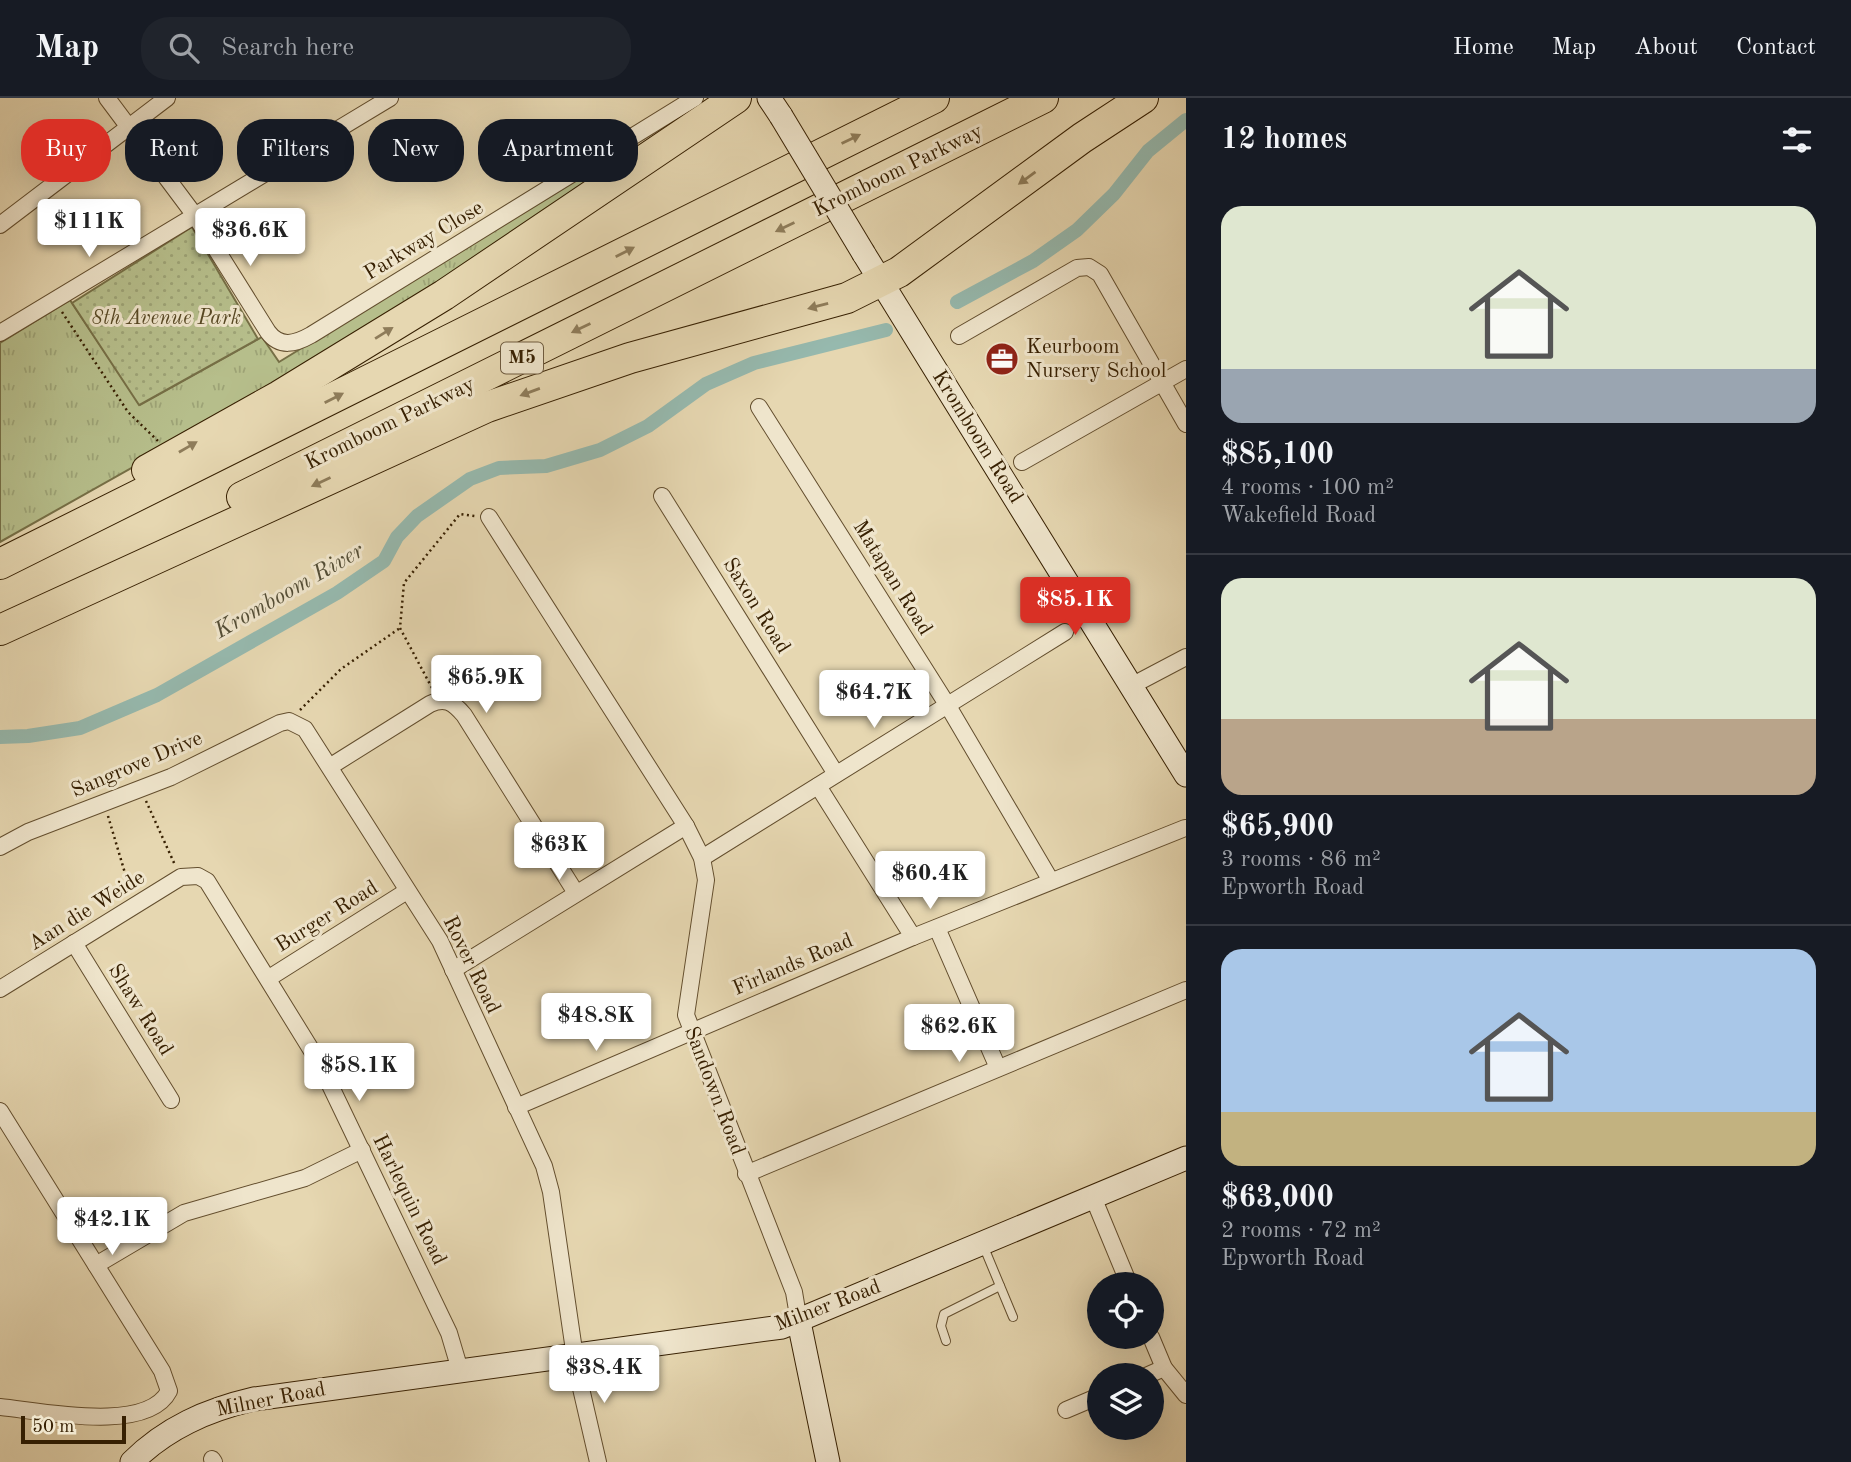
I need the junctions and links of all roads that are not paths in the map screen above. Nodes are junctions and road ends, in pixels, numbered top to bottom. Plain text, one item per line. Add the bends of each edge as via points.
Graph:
1 (107, 98) edge
2 (167, 98) edge
3 (390, 98) edge
4 (695, 98) edge
5 (736, 98) edge
6 (933, 98) edge
7 (1044, 98) edge
8 (1143, 98) edge
9 (775, 107) edge
10 (140, 119) edge
11 (125, 121) edge
12 (125, 131) edge
13 (171, 182) edge
14 (197, 217) junction
15 (0, 225) edge
16 (888, 292) junction
17 (0, 333) edge
18 (959, 336) dead end
19 (1186, 369) edge
20 (1162, 383) junction
21 (760, 407) dead end
22 (1186, 424) edge
23 (1022, 462) dead end
24 (662, 496) dead end
25 (489, 517) road end
26 (0, 552) edge
27 (0, 564) edge
28 (0, 618) edge
29 (0, 630) edge
30 (1065, 632) dead end
31 (1186, 657) edge
32 (1131, 686) junction
33 (948, 706) junction
34 (289, 721) joint
35 (331, 766) junction
36 (836, 775) junction
37 (1186, 775) edge
38 (818, 786) junction
39 (686, 826) junction
40 (1185, 828) edge
41 (0, 847) edge
42 (702, 858) junction
43 (198, 876) joint
44 (1051, 881) junction
45 (407, 891) junction
46 (576, 893) junction
47 (937, 928) junction
48 (913, 937) junction
49 (74, 943) junction
50 (453, 970) junction
51 (269, 978) junction
52 (0, 989) edge
53 (1186, 990) edge
54 (690, 1032) junction
55 (998, 1068) junction
56 (171, 1100) dead end
57 (516, 1107) junction
58 (0, 1111) edge
59 (362, 1150) junction
60 (1186, 1158) edge
61 (746, 1174) junction
62 (1093, 1197) junction
63 (982, 1244) junction
64 (96, 1265) junction
65 (1124, 1272) edge
66 (1000, 1286) junction
67 (1013, 1317) dead end
68 (799, 1322) junction
69 (946, 1341) dead end
70 (575, 1355) junction
71 (1164, 1368) edge
72 (460, 1370) junction
73 (1186, 1395) edge
74 (1087, 1401) edge
75 (1, 1405) edge
76 (1066, 1410) dead end
77 (132, 1462) edge
78 (598, 1462) edge
79 (828, 1462) edge

1 - 11 street
2 - 10 street
3 - 14 street
4 - 14 street, Parkway Close via 290,344 279,342 268,332
26 -> 5 highway via 434,302
27 -> 6 highway, M5
7 -> 28 highway, Kromboom Parkway / M5
8 -> 16 highway
9 - 16 main road, Kromboom Road, bridge
12 - 15 street
13 - 14 street
14 - 17 street
16 -> 29 highway via 833,302 630,358 487,407
16 - 32 main road, Kromboom Road
18 - 20 street via 1077,268 1089,267 1100,275
19 - 20 street
20 - 22 street
20 - 23 street
21 - 33 street, Matapan Road
24 - 36 street, Saxon Road
25 - 39 street, Sandown Road
30 - 33 street
31 - 32 street
32 - 37 main road, Kromboom Road
33 - 36 street
33 - 44 street, Matapan Road
34 - 35 street, Rover Road via 311,735
34 - 41 street, Sangrove Drive via 171,777
35 - 45 street, Rover Road
35 - 46 street via 439,700 448,701 464,715
36 - 38 street
38 - 42 street
38 - 48 street
39 - 42 street, Sandown Road
39 - 46 street
40 - 44 street, Firlands Road
42 - 54 street, Sandown Road via 704,907 685,1008
43 - 49 street, Aan die Weide via 181,877
43 - 51 street, Harlequin Road via 215,891
44 - 47 street, Firlands Road
45 - 50 street, Rover Road
45 - 51 street, Burger Road
46 - 50 street
47 - 48 street, Firlands Road
47 - 55 street
48 - 54 street, Firlands Road
49 - 52 street, Aan die Weide
49 - 56 street, Shaw Road
50 - 57 street, Rover Road
51 - 59 street, Harlequin Road via 320,1064
53 - 55 street
54 - 57 street, Firlands Road
54 - 61 street, Sandown Road
55 - 61 street
57 - 70 street, Rover Road via 549,1179
58 - 64 street
59 - 64 street via 305,1178 184,1213
59 - 72 street, Harlequin Road via 449,1333
60 - 62 main road, Milner Road
61 - 68 street, Sandown Road via 794,1292
62 - 63 main road, Milner Road
62 - 65 street
63 - 66 lane
63 - 68 main road, Milner Road
64 - 75 street via 168,1382 169,1391 160,1404 140,1414 119,1416
66 - 67 lane
66 - 69 lane via 944,1314 941,1326
68 - 70 main road, Milner Road
68 - 79 main road, Sandown Road
70 - 72 main road, Milner Road
70 - 78 street, Rover Road
71 - 73 street
72 - 77 main road, Milner Road via 218,1408 175,1428
74 - 76 street

